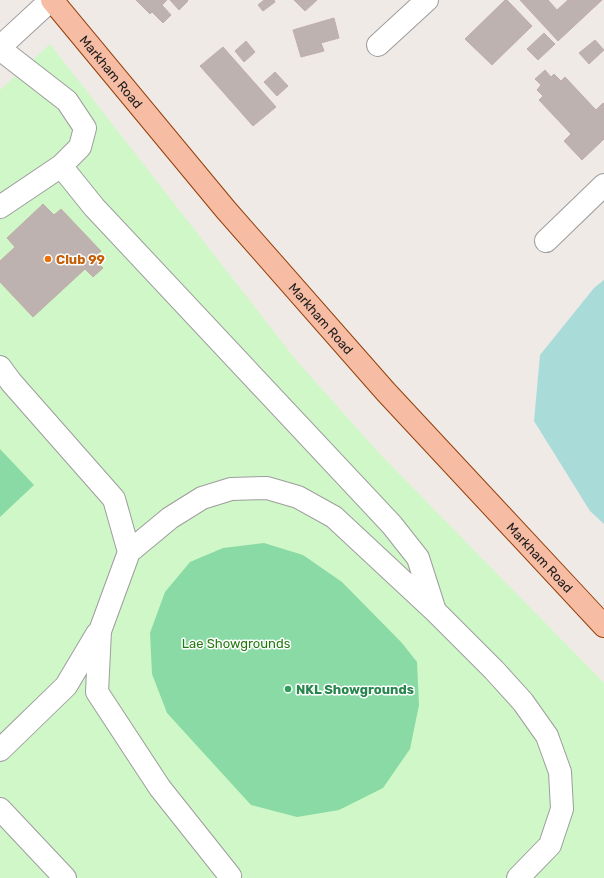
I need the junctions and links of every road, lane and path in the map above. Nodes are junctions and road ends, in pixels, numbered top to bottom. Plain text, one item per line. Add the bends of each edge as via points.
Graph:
1 (52, 0) edge
2 (427, 0) edge
3 (378, 45) dead end
4 (0, 48) edge
5 (61, 166) junction
6 (604, 184) edge
7 (0, 207) edge
8 (546, 241) dead end
9 (0, 367) edge
10 (129, 552) junction
11 (436, 612) junction
12 (604, 626) edge
13 (100, 631) junction
14 (66, 686) junction
15 (97, 692) junction
16 (0, 750) edge
17 (0, 809) edge
18 (231, 877) edge
19 (65, 878) edge
20 (518, 878) edge

1 - 4 street
1 - 12 main road, Markham Road via 226,210 381,386
2 - 3 street
4 - 5 street via 67,101 85,128 80,147
5 - 7 street
5 - 11 street via 99,212 392,525 418,558
6 - 8 street
9 - 10 street via 114,499
10 - 11 street via 170,518 202,498 230,489 267,488 298,497 334,517
10 - 13 street
11 - 20 street via 523,702 547,736 560,772 562,808 550,845
13 - 14 street
13 - 15 street
14 - 15 street
14 - 16 street
15 - 18 street via 160,788
17 - 19 street

